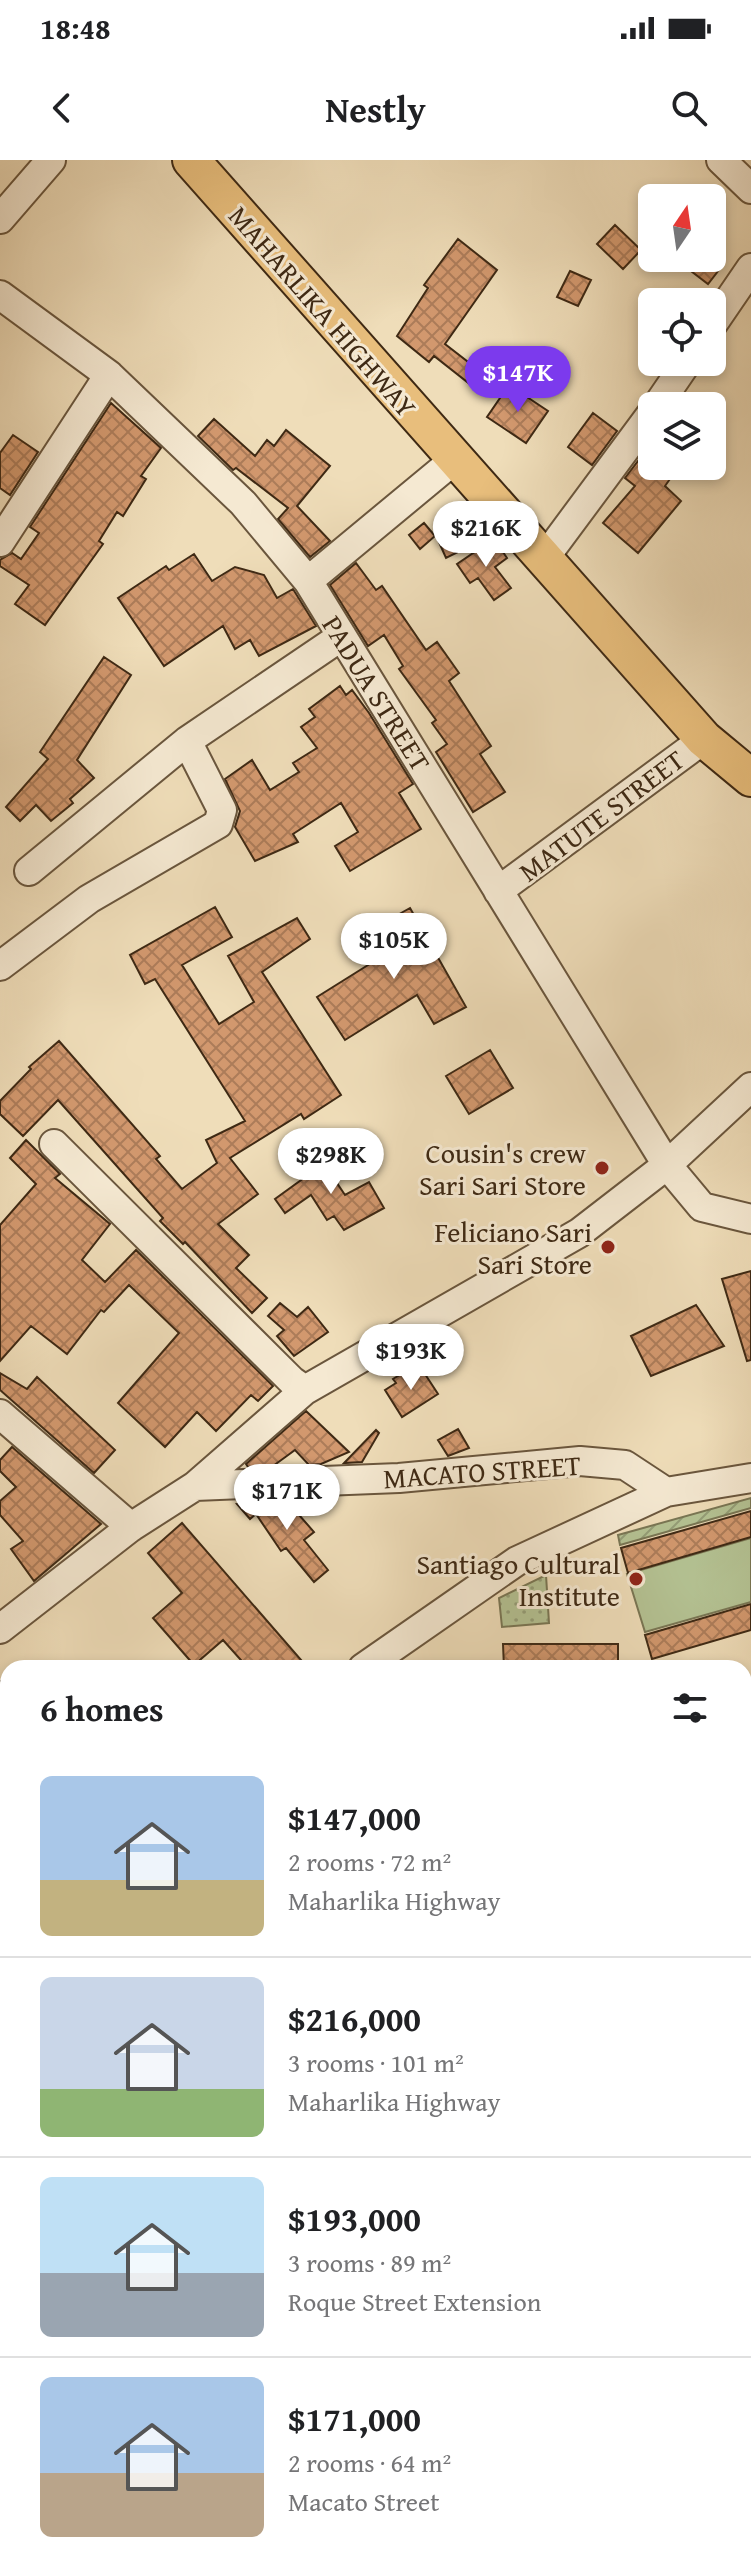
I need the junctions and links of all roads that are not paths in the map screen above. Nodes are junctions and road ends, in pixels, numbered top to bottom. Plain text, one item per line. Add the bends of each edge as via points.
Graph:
1 (51, 160) edge
2 (191, 160) edge
3 (721, 160) edge
4 (751, 189) edge
5 (0, 219) edge
6 (751, 268) edge
7 (0, 295) edge
8 (726, 305) edge
9 (109, 375) junction
10 (638, 432) edge
11 (454, 460) junction
12 (0, 542) edge
13 (543, 560) junction
14 (308, 581) junction
15 (342, 636) junction
16 (704, 739) junction
17 (187, 741) junction
18 (751, 778) edge
19 (29, 871) dead end
20 (498, 891) junction
21 (0, 966) edge
22 (751, 1087) edge
23 (54, 1144) dead end
24 (667, 1165) junction
25 (751, 1219) edge
26 (305, 1390) junction
27 (0, 1414) edge
28 (751, 1478) edge
29 (195, 1486) junction
30 (666, 1492) junction
31 (131, 1527) junction
32 (0, 1629) edge
33 (375, 1660) edge

1 - 5 street
2 - 11 main road, MAHARLIKA HIGHWAY
3 - 4 street
6 - 8 street
7 - 9 street, PADUA STREET
9 - 12 street
9 - 14 street, PADUA STREET via 243,503
10 - 13 street
11 - 13 main road, MAHARLIKA HIGHWAY
11 - 14 street
13 - 16 main road, MAHARLIKA HIGHWAY
14 - 15 street, PADUA STREET
15 - 17 street
15 - 20 street, PADUA STREET
16 - 18 main road, MAHARLIKA HIGHWAY
16 - 20 street, MATUTE STREET
17 - 19 street
17 - 21 street via 222,810 218,824 89,899
20 - 24 street, PADUA STREET
22 - 24 street
23 - 26 street
24 - 25 street, PADUA STREET via 702,1207
24 - 26 street via 579,1233
26 - 29 street
27 - 31 street
28 - 30 street
29 - 30 street, MACATO STREET via 399,1478 580,1461 625,1465
29 - 31 street
30 - 33 street via 517,1561
31 - 32 street

